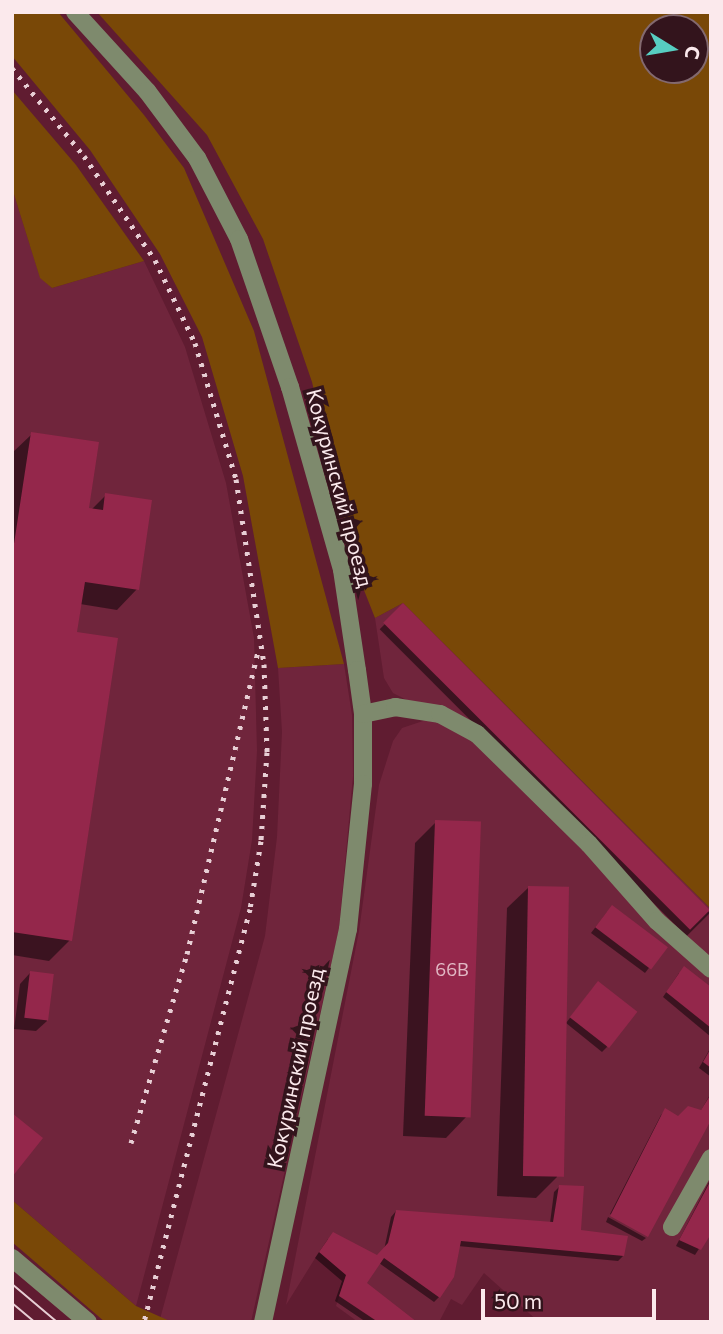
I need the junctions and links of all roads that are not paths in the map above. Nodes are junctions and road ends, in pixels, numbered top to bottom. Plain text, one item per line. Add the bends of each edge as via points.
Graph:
1 (75, 12) edge
2 (363, 714) junction
3 (711, 969) edge
4 (711, 1158) edge
5 (672, 1227) dead end
6 (12, 1258) edge
7 (88, 1322) edge
8 (263, 1322) edge

1 - 2 street, Кокуринский проезд via 147,91 197,158 239,239 290,387 342,570
2 - 3 street via 395,707 440,714 477,734 589,844 657,921
2 - 8 street, Кокуринский проезд via 363,784 348,929
4 - 5 street
6 - 7 street

